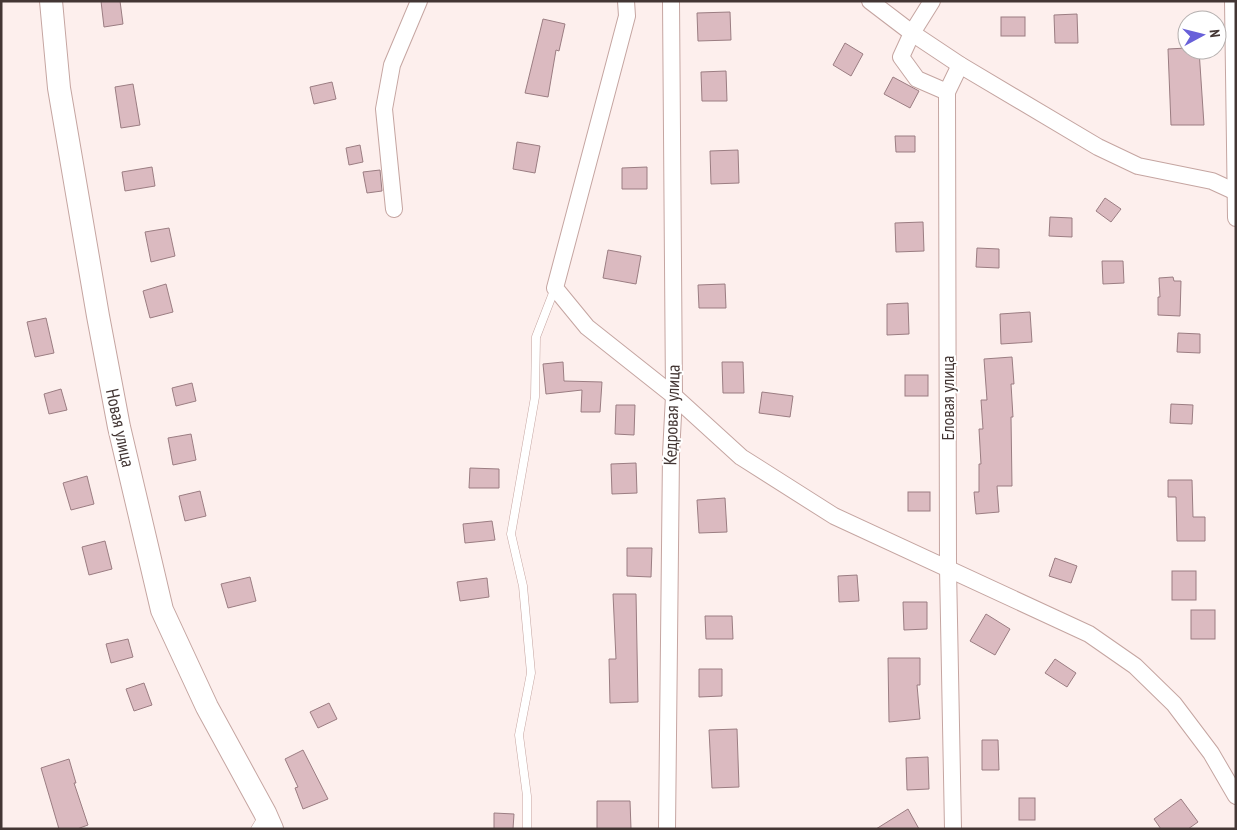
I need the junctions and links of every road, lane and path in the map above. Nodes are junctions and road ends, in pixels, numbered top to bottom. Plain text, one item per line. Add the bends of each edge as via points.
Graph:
1 (51, 1) edge
2 (419, 1) edge
3 (626, 1) edge
4 (671, 1) edge
5 (870, 1) edge
6 (932, 1) edge
7 (1234, 1) edge
8 (912, 33) junction
9 (960, 65) junction
10 (947, 92) junction
11 (1235, 192) edge
12 (394, 209) dead end
13 (1236, 218) edge
14 (555, 288) junction
15 (674, 396) junction
16 (948, 568) junction
17 (1236, 796) edge
18 (264, 823) edge
19 (527, 829) edge
20 (667, 829) edge
21 (953, 829) edge

1 - 18 street, Новая улица via 59,88 98,316 119,427 162,610
2 - 12 street via 392,65 384,110
3 - 14 street via 627,16
4 - 15 street, Кедровая улица
5 - 8 street
6 - 8 street
7 - 11 street
8 - 9 street
8 - 10 street via 901,57 917,78
9 - 10 street
9 - 11 street via 1138,166 1212,181
10 - 16 street, Еловая улица
11 - 13 street
14 - 15 street via 587,328
14 - 19 lane via 536,337 534,397 511,534 523,586 532,673 518,735 527,796
15 - 16 street via 741,457 834,516
15 - 20 street, Кедровая улица
16 - 17 street via 1089,634 1136,666 1174,704 1206,746
16 - 21 street, Еловая улица

